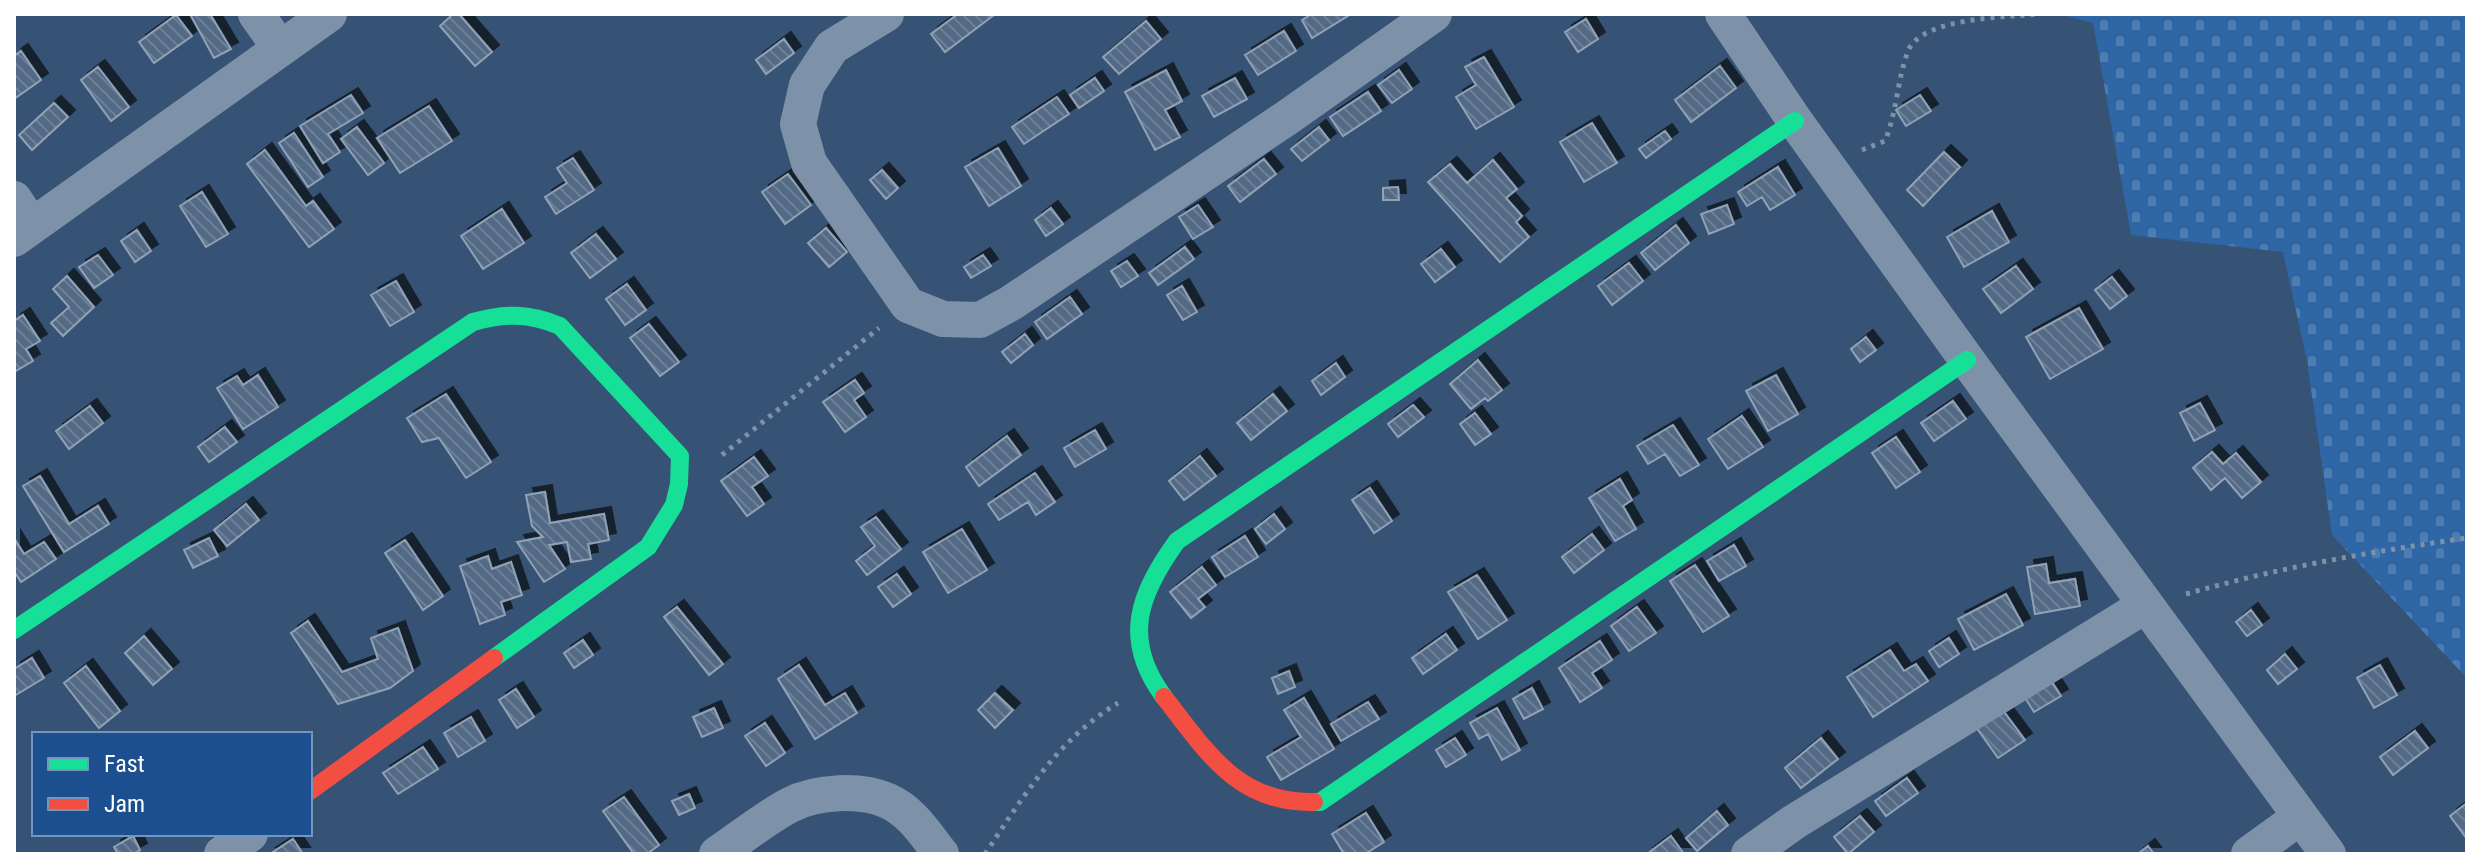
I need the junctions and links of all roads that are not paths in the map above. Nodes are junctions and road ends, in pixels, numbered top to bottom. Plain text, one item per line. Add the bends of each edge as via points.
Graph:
1 (256, 14) edge
2 (329, 14) edge
3 (886, 14) edge
4 (1434, 14) edge
5 (1723, 14) edge
6 (280, 48) junction
7 (1795, 121) junction
8 (20, 221) edge
9 (1967, 360) junction
10 (2146, 605) junction
11 (14, 630) edge
12 (312, 790) edge
13 (2300, 817) junction
14 (247, 836) edge
15 (222, 854) edge
16 (717, 854) edge
17 (941, 854) edge
18 (1749, 854) edge
19 (2249, 854) edge
20 (2328, 854) edge

1 - 6 street
2 - 6 street
3 - 4 street via 832,47 807,85 798,124 809,163 908,305 943,319 980,320
5 - 7 street
6 - 8 street
7 - 9 street
7 - 9 street via 1177,541 1141,604 1138,637 1153,682 1235,781 1292,804 1320,802
9 - 10 street
10 - 13 street
10 - 18 street
11 - 12 street via 473,322 503,313 534,314 560,326 680,456 681,488 669,520 648,547
13 - 19 street
13 - 20 street
14 - 15 street
16 - 17 street via 792,803 854,793 889,801 916,821

